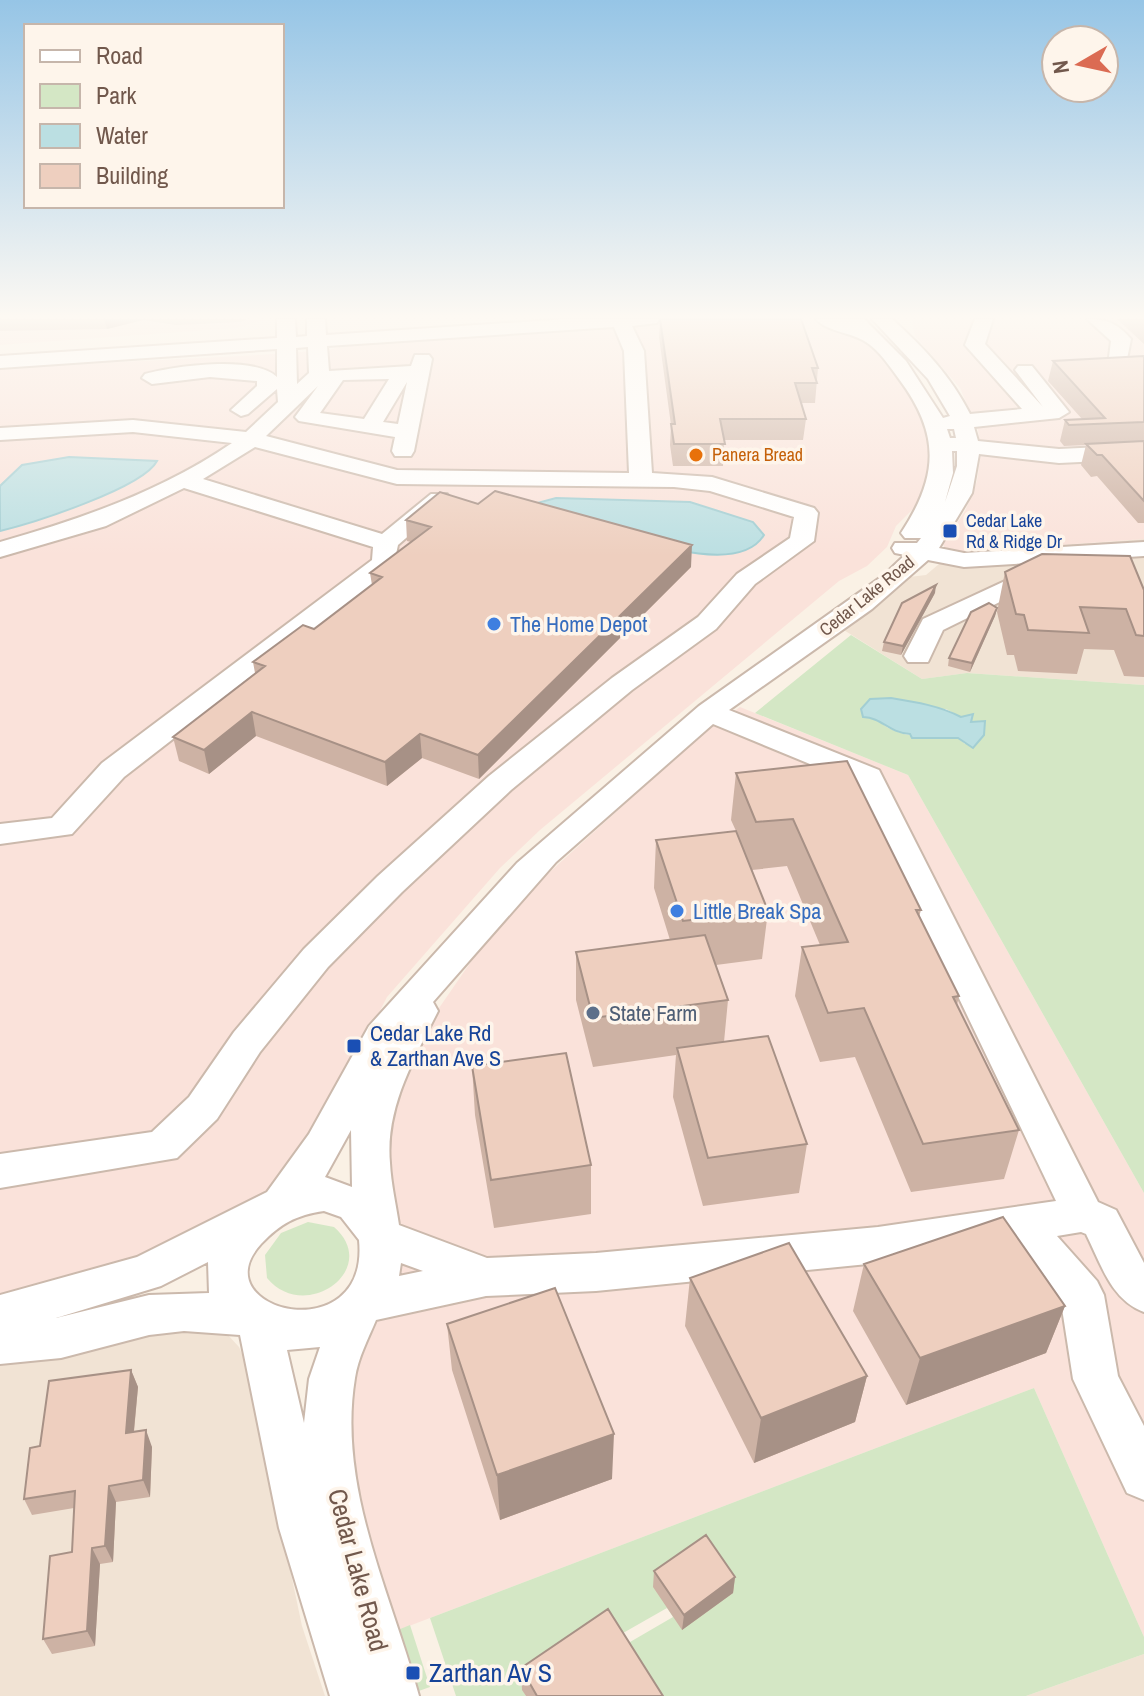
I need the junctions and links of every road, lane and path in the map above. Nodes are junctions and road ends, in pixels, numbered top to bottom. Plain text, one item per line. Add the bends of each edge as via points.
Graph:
1 (255, 398) edge
2 (292, 398) edge
3 (320, 398) edge
4 (362, 398) edge
5 (362, 398) edge
6 (395, 398) edge
7 (637, 398) edge
8 (920, 398) edge
9 (951, 398) edge
10 (1036, 398) edge
11 (1043, 398) edge
12 (287, 401) joint
13 (241, 410) dead end
14 (1051, 411) junction
15 (341, 422) junction
16 (936, 427) junction
17 (965, 427) junction
18 (1144, 431) edge
19 (407, 432) junction
20 (0, 434) edge
21 (251, 439) junction
22 (1144, 452) edge
23 (1050, 454) junction
24 (397, 477) junction
25 (440, 478) junction
26 (641, 479) junction
27 (184, 481) junction
28 (386, 543) junction
29 (1144, 549) edge
30 (0, 550) edge
31 (904, 555) junction
32 (1066, 584) edge
33 (918, 656) dead end
34 (709, 712) junction
35 (0, 834) edge
36 (441, 971) junction
37 (0, 1171) edge
38 (269, 1210) junction
39 (1083, 1214) junction
40 (1021, 1224) junction
41 (381, 1236) junction
42 (486, 1277) junction
43 (1136, 1284) edge
44 (1082, 1295) junction
45 (360, 1304) junction
46 (0, 1315) edge
47 (254, 1319) junction
48 (0, 1344) edge
49 (1144, 1476) edge
50 (357, 1696) edge
51 (392, 1696) edge

1 - 13 street
2 - 12 street
3 - 15 street via 306,417
4 - 15 street
5 - 15 street
6 - 19 street
7 - 26 street
8 - 16 street
9 - 17 street
10 - 14 street
11 - 14 street
12 - 21 street
14 - 17 street
15 - 19 street
16 - 17 street
16 - 17 street
16 - 31 street, Cedar Lake Road via 942,473 930,512
17 - 23 street
17 - 31 street, Cedar Lake Road via 962,490 950,515
18 - 23 street via 1046,438
19 - 24 street
20 - 21 street via 133,426
21 - 24 street
21 - 27 street
22 - 23 street
24 - 25 street
25 - 26 street
25 - 28 street via 444,489 439,500
26 - 37 street via 712,484 806,513 802,541 746,579 707,623 500,783 390,884 316,958 247,1042 203,1108 163,1147
27 - 28 street
27 - 30 street via 98,521
28 - 35 street via 384,563 113,770 61,827
29 - 31 street via 1036,557 983,570 928,570
31 - 34 street, Cedar Lake Road via 780,646
32 - 33 street via 1020,582 932,625
34 - 36 street, Cedar Lake Road via 539,860
34 - 39 street via 868,777
36 - 38 street, Cedar Lake Road via 377,1043 323,1151
36 - 41 street, Cedar Lake Road via 377,1099 368,1162
38 - 41 street via 304,1196 343,1200 373,1220
38 - 46 street via 146,1273
38 - 47 street, Cedar Lake Road via 236,1242 228,1268 232,1294
39 - 40 street
39 - 43 street via 1101,1222
40 - 42 street via 878,1245
40 - 44 street
41 - 42 street
41 - 45 street, Cedar Lake Road via 382,1270
42 - 45 street
43 - 44 street
44 - 49 street via 1096,1379
45 - 47 street, Cedar Lake Road via 316,1328 286,1330
45 - 51 street, Cedar Lake Road via 332,1377 332,1478
47 - 48 street via 172,1312 61,1338
47 - 50 street, Cedar Lake Road via 304,1528

